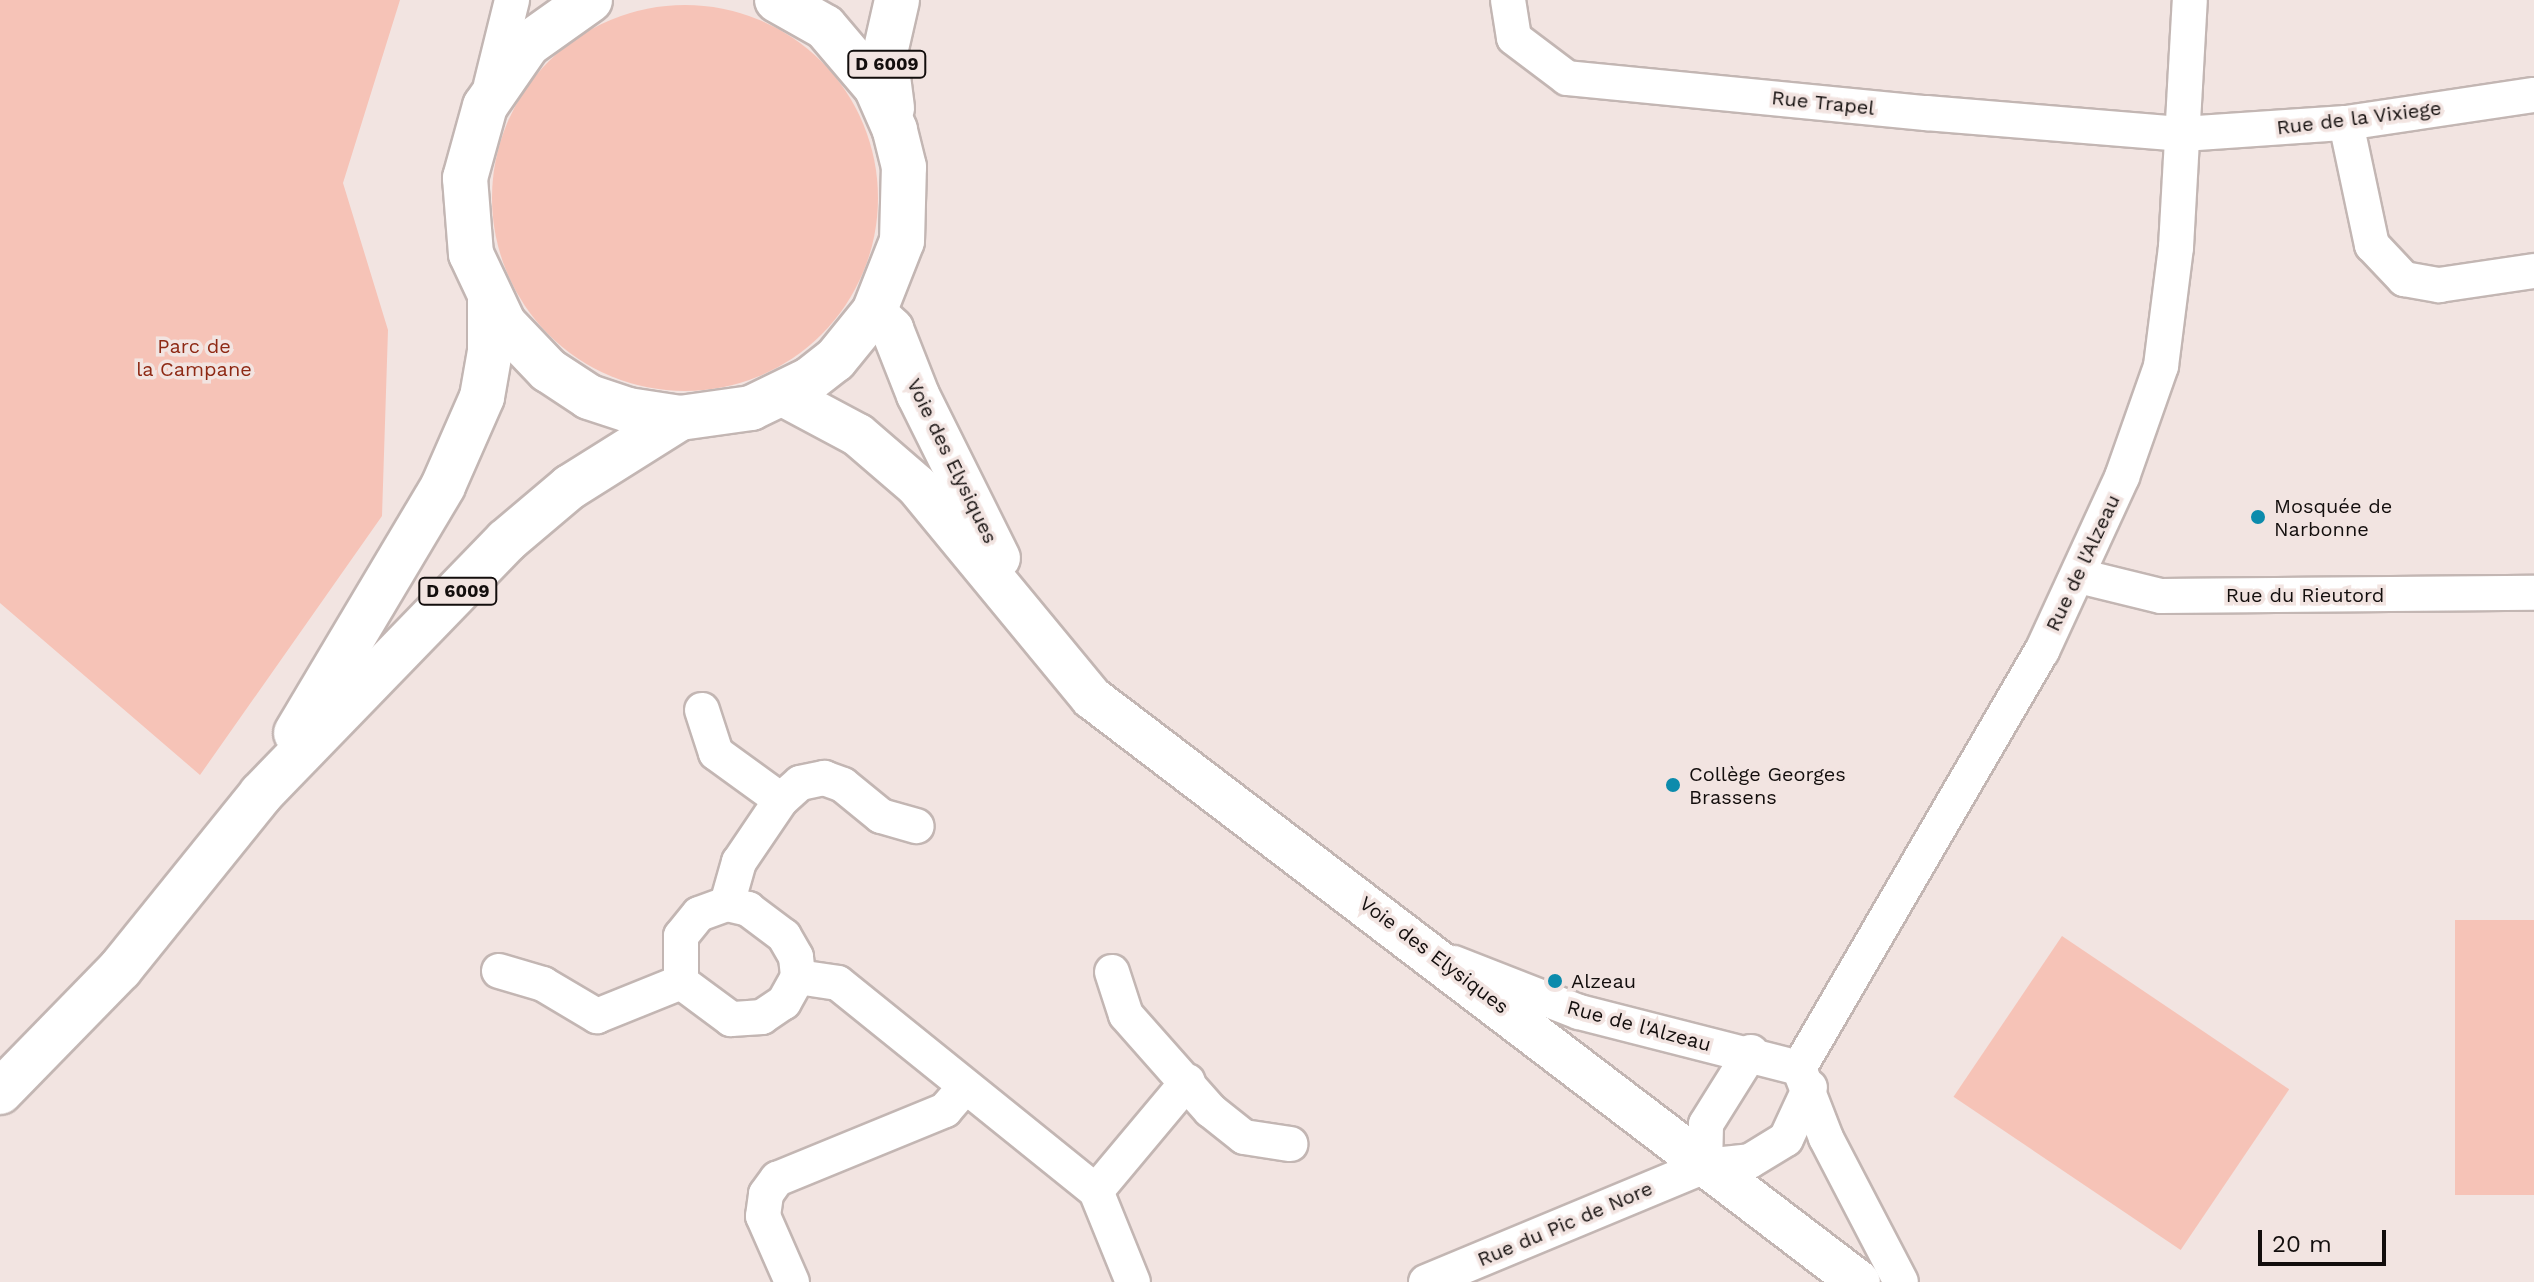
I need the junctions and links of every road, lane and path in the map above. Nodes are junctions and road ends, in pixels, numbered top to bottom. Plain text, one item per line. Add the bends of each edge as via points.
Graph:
1 (512, 0) edge
2 (590, 0) edge
3 (777, 0) edge
4 (897, 0) edge
5 (1508, 0) edge
6 (2190, 0) edge
7 (2534, 95) edge
8 (485, 106) junction
9 (2346, 123) junction
10 (895, 130) junction
11 (2183, 134) junction
12 (2534, 271) edge
13 (490, 299) junction
14 (874, 312) junction
15 (783, 395) junction
16 (680, 418) junction
17 (2079, 576) junction
18 (2534, 593) edge
19 (1026, 613) junction
20 (702, 710) dead end
21 (261, 794) junction
22 (781, 800) junction
23 (917, 826) dead end
24 (727, 904) junction
25 (1439, 957) junction
26 (499, 971) dead end
27 (1112, 972) dead end
28 (798, 977) junction
29 (681, 982) junction
30 (1751, 1052) junction
31 (1805, 1078) junction
32 (1188, 1081) junction
33 (963, 1089) junction
34 (0, 1092) edge
35 (1290, 1144) dead end
36 (1705, 1166) junction
37 (1096, 1191) junction
38 (792, 1282) edge
39 (1133, 1282) edge
40 (1426, 1282) edge
41 (1859, 1282) edge
42 (1901, 1282) edge

1 - 8 street
2 - 8 main road via 528,44
3 - 10 main road via 825,27 863,68
4 - 10 main road, D 6009 via 885,53
5 - 11 street, Rue Trapel via 1514,38 1567,78
6 - 11 street, Rue de l'Alzeau
7 - 9 street, Rue de la Vixiege
8 - 13 main road via 473,137 464,208 471,254
9 - 11 street, Rue de la Vixiege
9 - 12 street via 2372,245 2404,279 2439,285
10 - 14 main road via 904,167 905,221 894,269
11 - 17 street, Rue de l'Alzeau via 2161,366 2122,477
13 - 16 main road via 528,352 589,397
13 - 21 main road, D 6009 via 490,351 482,397 443,486
14 - 15 main road via 835,360
14 - 19 street, Voie des Elysiques via 892,329 918,395
15 - 16 main road via 751,408
15 - 19 street, Voie des Elysiques via 858,435 917,486
16 - 21 main road, D 6009 via 570,487 506,541
17 - 18 street, Rue du Rieutord via 2161,596
17 - 31 street, Rue de l'Alzeau
19 - 25 street, Voie des Elysiques via 1092,698
20 - 22 street via 716,753
21 - 34 main road, D 6009 via 120,969
22 - 23 street via 800,783 824,778 843,785 881,816
22 - 24 street via 739,862
24 - 28 street via 748,909 784,936 796,957
24 - 29 street via 699,914 681,936
25 - 30 street, Rue de l'Alzeau via 1579,1012
25 - 36 street, Voie des Elysiques
26 - 29 street via 543,984 597,1016
27 - 32 street via 1126,1015
28 - 29 street via 784,1002 762,1017 731,1019
28 - 33 street via 838,983
30 - 31 street, Rue de l'Alzeau
30 - 36 street via 1706,1124
31 - 36 street, Rue de l'Alzeau via 1786,1139 1750,1161
31 - 42 street via 1826,1138
32 - 35 street via 1210,1110 1244,1137
32 - 37 street
33 - 37 street
33 - 38 street via 945,1110 777,1179 766,1194 763,1216
36 - 40 street, Rue du Pic de Nore
36 - 41 street, Voie des Elysiques
37 - 39 street

